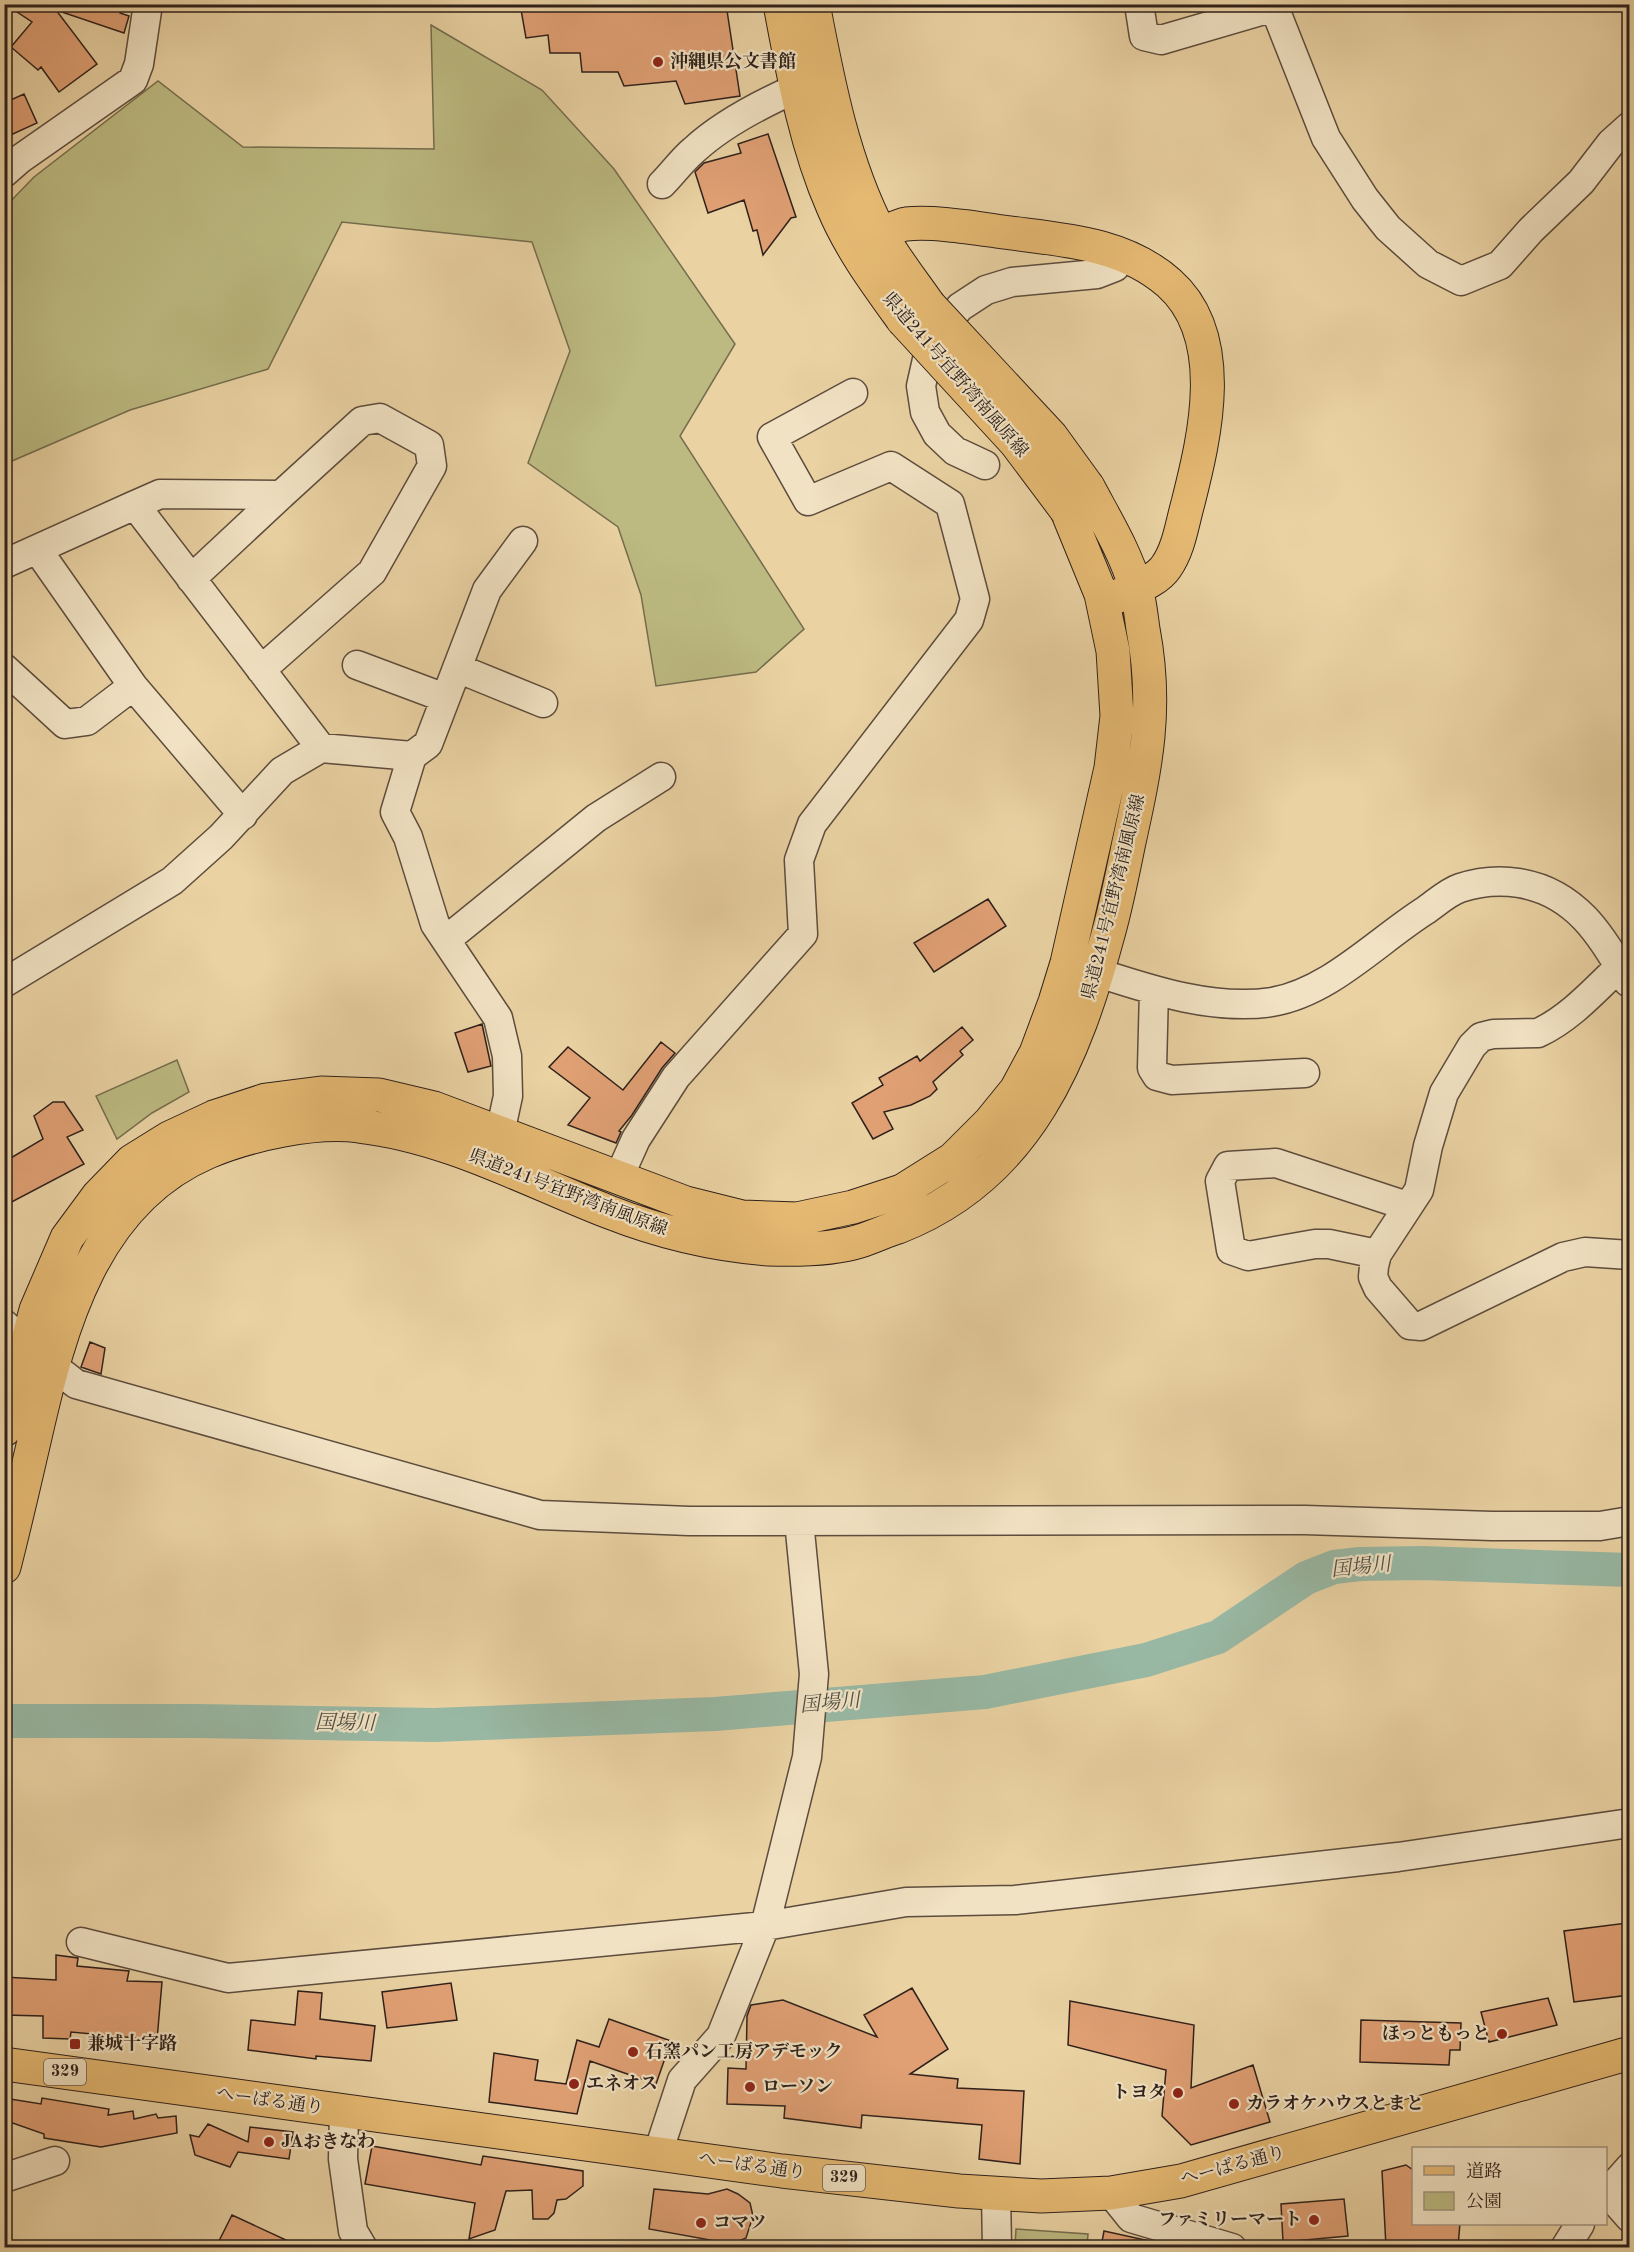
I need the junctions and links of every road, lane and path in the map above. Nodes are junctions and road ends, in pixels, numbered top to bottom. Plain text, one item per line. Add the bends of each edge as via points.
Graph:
1 (148, 4) edge
2 (780, 4) edge
3 (813, 4) edge
4 (1139, 4) edge
5 (1274, 6) edge
6 (797, 88) junction
7 (1629, 126) edge
8 (4, 173) edge
9 (662, 183) dead end
10 (881, 234) junction
11 (1125, 255) junction
12 (916, 312) junction
13 (853, 393) dead end
14 (985, 465) dead end
15 (281, 495) junction
16 (135, 505) junction
17 (523, 541) dead end
18 (37, 549) junction
19 (4, 564) edge
20 (191, 579) junction
21 (1136, 587) junction
22 (1103, 603) junction
23 (357, 665) dead end
24 (4, 668) edge
25 (457, 668) junction
26 (261, 670) junction
27 (134, 686) junction
28 (445, 698) junction
29 (543, 703) dead end
30 (321, 748) junction
31 (412, 756) junction
32 (661, 777) dead end
33 (243, 815) junction
34 (446, 940) junction
35 (1082, 968) junction
36 (1625, 975) edge
37 (4, 982) edge
38 (1154, 990) junction
39 (1305, 1073) dead end
40 (500, 1133) junction
41 (618, 1179) junction
42 (1407, 1206) junction
43 (1377, 1254) junction
44 (1629, 1255) edge
45 (15, 1335) edge
46 (52, 1365) junction
47 (4, 1430) edge
48 (799, 1521) junction
49 (1629, 1521) edge
50 (4, 1567) edge
51 (1629, 1823) edge
52 (765, 1926) junction
53 (81, 1942) dead end
54 (1629, 2053) edge
55 (4, 2064) edge
56 (344, 2111) junction
57 (658, 2153) junction
58 (55, 2161) dead end
59 (1629, 2167) edge
60 (4, 2178) edge
61 (1607, 2192) edge
62 (1111, 2193) junction
63 (996, 2194) junction
64 (1607, 2194) edge
65 (1629, 2218) edge
66 (1579, 2225) edge
67 (363, 2247) edge
68 (997, 2247) edge
69 (1232, 2247) edge
70 (1565, 2247) edge

1 - 8 street via 133,80
2 - 6 main road, 県道241号宜野湾南風原線
3 - 10 main road, 県道241号宜野湾南風原線 via 828,84 848,156
4 - 5 street via 1144,36 1161,40
5 - 7 street via 1326,138 1365,200 1388,228 1428,264 1461,281 1500,265
6 - 9 street via 759,105 707,140
6 - 12 main road, 県道241号宜野湾南風原線 via 809,139 833,208 867,270
10 - 11 main road via 905,224 970,228 1073,241
10 - 12 main road, 県道241号宜野湾南風原線
11 - 14 street via 1115,267 1097,274 1012,282 986,290 960,307 943,327 928,355 921,386 925,412 937,434 955,451
11 - 21 main road via 1149,267 1182,297 1193,316 1208,367 1194,477 1175,554 1159,576
12 - 21 main road, 県道241号宜野湾南風原線, bridge via 1051,436 1088,487
12 - 22 main road, 県道241号宜野湾南風原線, bridge via 1066,511
13 - 41 street via 772,437 808,501 891,466 950,504 975,599 969,620 812,824 799,860 803,934 676,1077 636,1138
15 - 16 street via 159,494
15 - 20 street
15 - 26 street via 362,421 380,418 429,445 432,466 372,572
16 - 18 street
16 - 20 street
17 - 25 street via 487,590
18 - 19 street
18 - 27 street
20 - 26 street
21 - 22 main road
21 - 35 main road, 県道241号宜野湾南風原線 via 1149,663 1149,741 1117,895
22 - 35 main road, 県道241号宜野湾南風原線 via 1113,651 1117,716
23 - 28 street
24 - 27 street via 65,724 87,721
25 - 28 street
25 - 29 street
26 - 30 street
27 - 33 street
28 - 31 street via 428,744
30 - 31 street
30 - 33 street via 282,771
31 - 34 street via 395,812 408,837 435,924
32 - 34 street via 596,818
33 - 37 street via 172,881
34 - 40 street via 498,1018 507,1056 508,1095
35 - 38 street
35 - 41 main road, 県道241号宜野湾南風原線 via 1016,1090 953,1159 902,1191 854,1207 797,1219 742,1217 686,1203
35 - 46 main road, 県道241号宜野湾南風原線 via 1081,1023 1056,1083 1023,1133 986,1174 947,1203 856,1243 793,1250 743,1247 682,1236 615,1215 426,1139 356,1125 289,1129 207,1152 165,1177 131,1207 101,1245 82,1281
36 - 38 street via 1594,928 1555,893 1531,885 1497,882 1458,889 1327,982 1301,994 1271,1002 1234,1003
36 - 42 street via 1538,1033 1481,1036 1444,1093 1419,1190
38 - 39 street via 1152,1068 1157,1076 1172,1080
40 - 41 main road, 県道241号宜野湾南風原線
40 - 45 main road, 県道241号宜野湾南風原線 via 434,1108 379,1095 321,1093 278,1098 214,1117 132,1161 98,1196 68,1238 36,1310
42 - 43 street
42 - 43 street via 1276,1163 1228,1166 1220,1180 1231,1250 1248,1256 1329,1244
43 - 44 street via 1373,1277 1378,1288 1410,1325 1421,1326 1563,1257 1585,1252
45 - 46 street
45 - 47 main road, 県道241号宜野湾南風原線
46 - 48 street via 76,1384 540,1515
46 - 50 main road, 県道241号宜野湾南風原線
48 - 49 street via 1305,1520 1589,1526
48 - 52 street via 814,1674 807,1757
51 - 52 street via 1398,1857 1027,1899 906,1902
52 - 53 street via 228,1978
52 - 57 street via 721,2036 682,2080
54 - 62 main road, へーばる通り / 329 via 1181,2181
55 - 56 main road, へーばる通り / 329
56 - 57 main road, へーばる通り / 329
56 - 67 street via 343,2159 353,2231
57 - 63 main road, へーばる通り / 329
58 - 60 street
59 - 61 street
62 - 63 main road, へーばる通り / 329
62 - 69 street via 1131,2218
63 - 68 street
64 - 65 street
66 - 70 street

